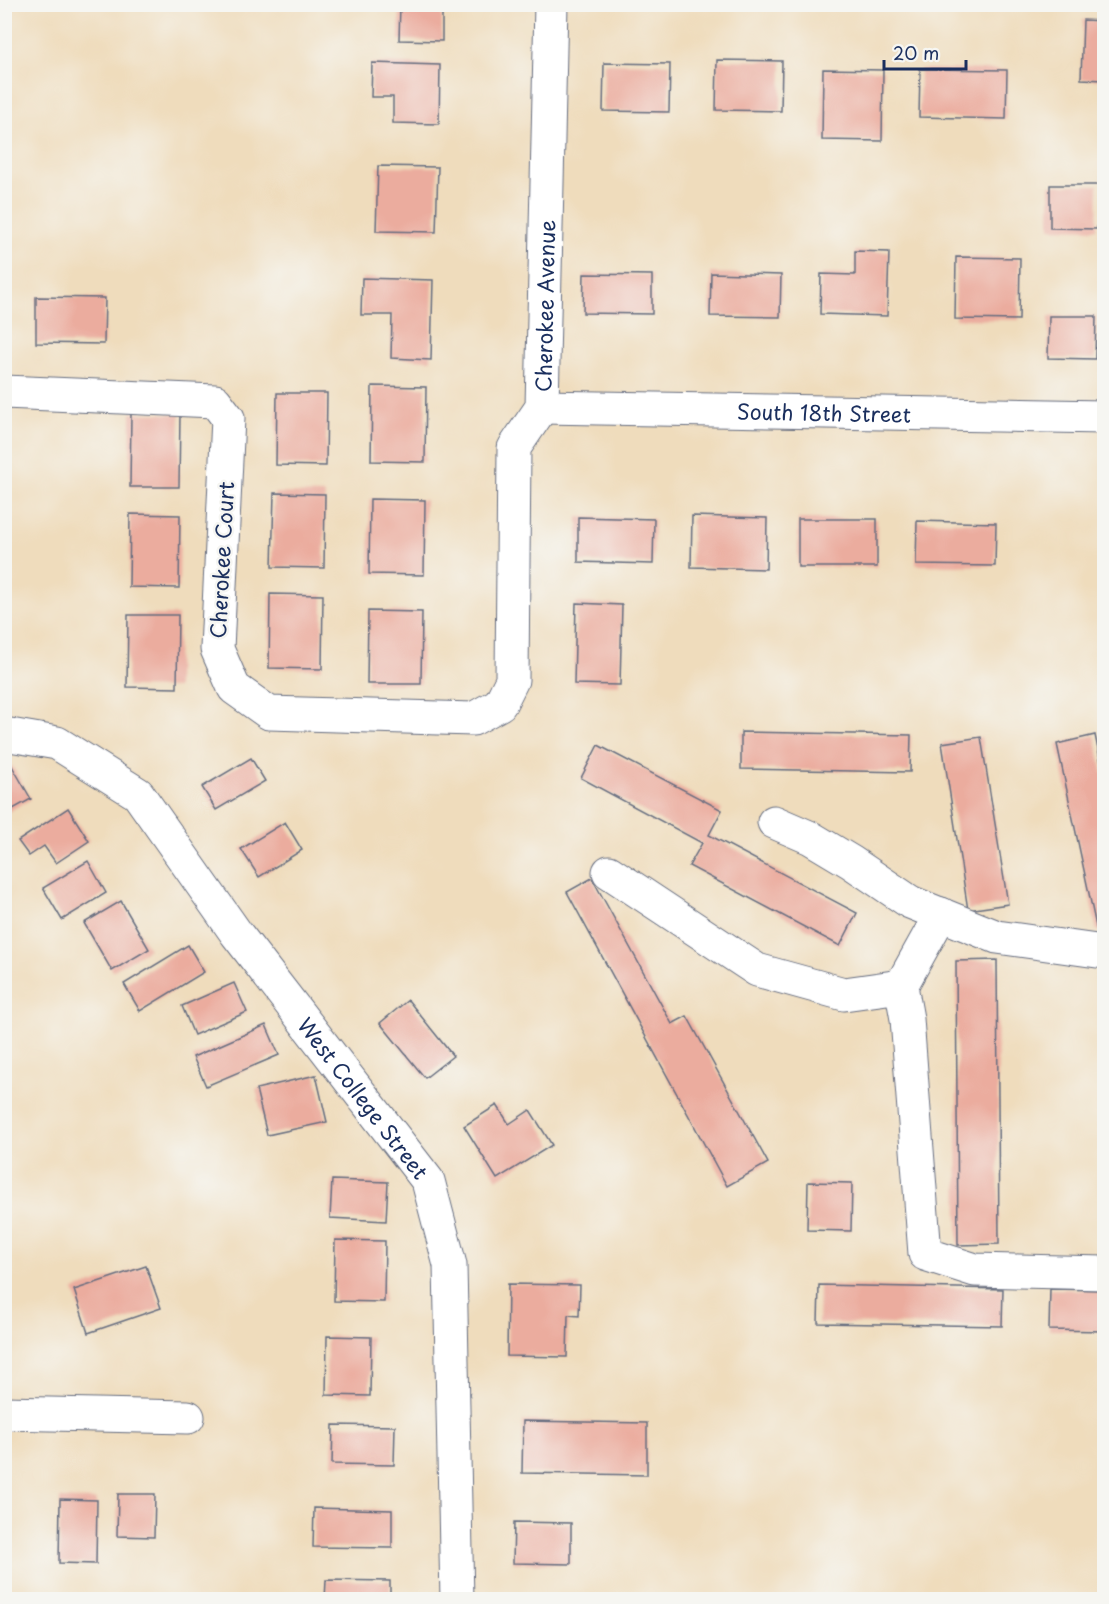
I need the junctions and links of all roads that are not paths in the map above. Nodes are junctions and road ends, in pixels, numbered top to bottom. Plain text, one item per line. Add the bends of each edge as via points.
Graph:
1 (551, 4) edge
2 (4, 392) edge
3 (542, 406) junction
4 (1104, 417) edge
5 (500, 704) joint
6 (4, 734) edge
7 (774, 822) dead end
8 (609, 872) dead end
9 (941, 914) junction
10 (1104, 952) edge
11 (901, 986) junction
12 (1104, 1274) edge
13 (4, 1413) edge
14 (188, 1417) dead end
15 (458, 1599) edge

1 - 3 street, Cherokee Avenue
2 - 5 street, Cherokee Court via 215,401 228,418 217,649 234,688 269,713 473,719
3 - 4 street, South 18th Street
3 - 5 street, Cherokee Avenue via 514,448 512,680
6 - 15 street, West College Street via 57,743 138,794 236,933 428,1181 450,1265
7 - 9 street via 851,861 909,902
8 - 11 street via 757,970 844,994
9 - 10 street via 997,937
9 - 11 street
11 - 12 street via 907,1019 925,1254 975,1270
13 - 14 street

